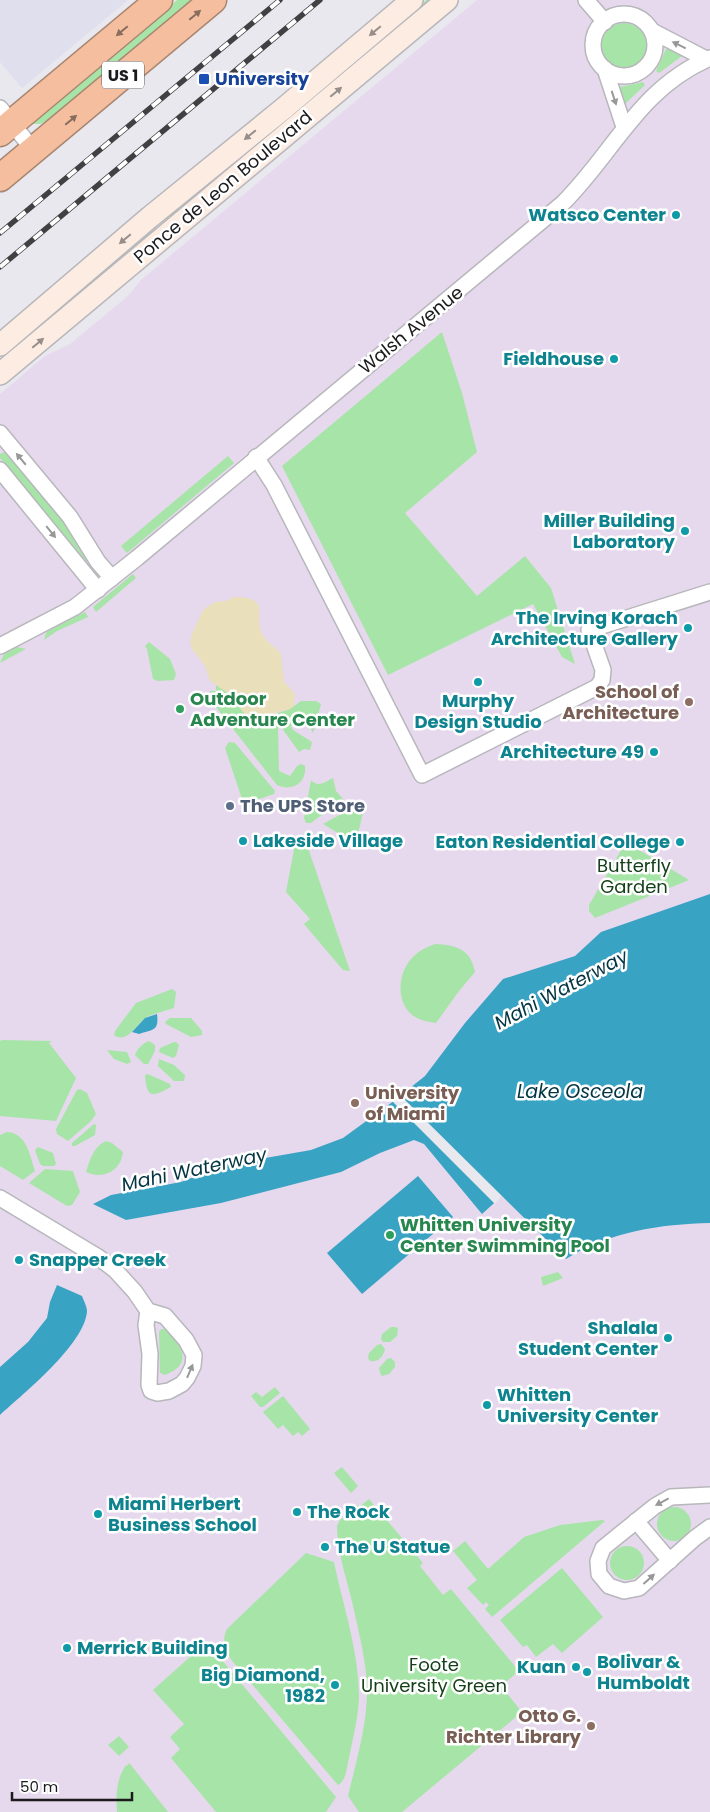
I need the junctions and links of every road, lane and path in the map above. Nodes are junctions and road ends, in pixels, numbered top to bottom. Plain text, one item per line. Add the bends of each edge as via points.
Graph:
1 (159, 0) edge
2 (213, 0) edge
3 (412, 0) edge
4 (447, 0) edge
5 (586, 0) edge
6 (605, 22) junction
7 (652, 31) junction
8 (708, 58) edge
9 (605, 69) junction
10 (4, 121) edge
11 (624, 127) junction
12 (34, 151) junction
13 (0, 178) edge
14 (0, 345) edge
15 (0, 374) edge
16 (2, 440) edge
17 (256, 457) junction
18 (0, 470) edge
19 (112, 578) junction
20 (98, 590) junction
21 (710, 592) edge
22 (0, 646) edge
23 (0, 1198) edge
24 (148, 1311) junction
25 (710, 1495) edge
26 (636, 1521) junction
27 (710, 1527) edge
28 (670, 1561) junction

1 -> 10 highway, US 1
12 -> 2 highway, US 1
3 -> 14 street, Ponce de Leon Boulevard
15 -> 4 street, Ponce de Leon Boulevard
5 - 6 street
6 - 7 street via 615,16 638,17
6 - 9 street via 598,29 593,48
8 -> 7 street
7 - 9 street via 655,52 644,70 624,76
8 - 11 street, Walsh Avenue via 661,89
9 -> 11 street
10 - 12 street
11 - 17 street, Walsh Avenue via 581,186 562,204
12 - 13 highway, US 1
19 -> 16 street via 70,517
17 - 19 street, Walsh Avenue
17 - 21 street via 274,485 422,775 597,687 603,670 589,630
18 -> 20 street
19 - 20 street, Walsh Avenue
20 - 22 street, Walsh Avenue via 57,617
23 - 24 street via 116,1270
24 -> 24 street via 148,1385 157,1393 169,1391 187,1378 194,1355 186,1340 165,1316
25 -> 26 street via 671,1497
26 - 28 street
26 -> 28 street via 603,1548 598,1561 599,1574 609,1586 624,1591 639,1588
27 - 28 street

